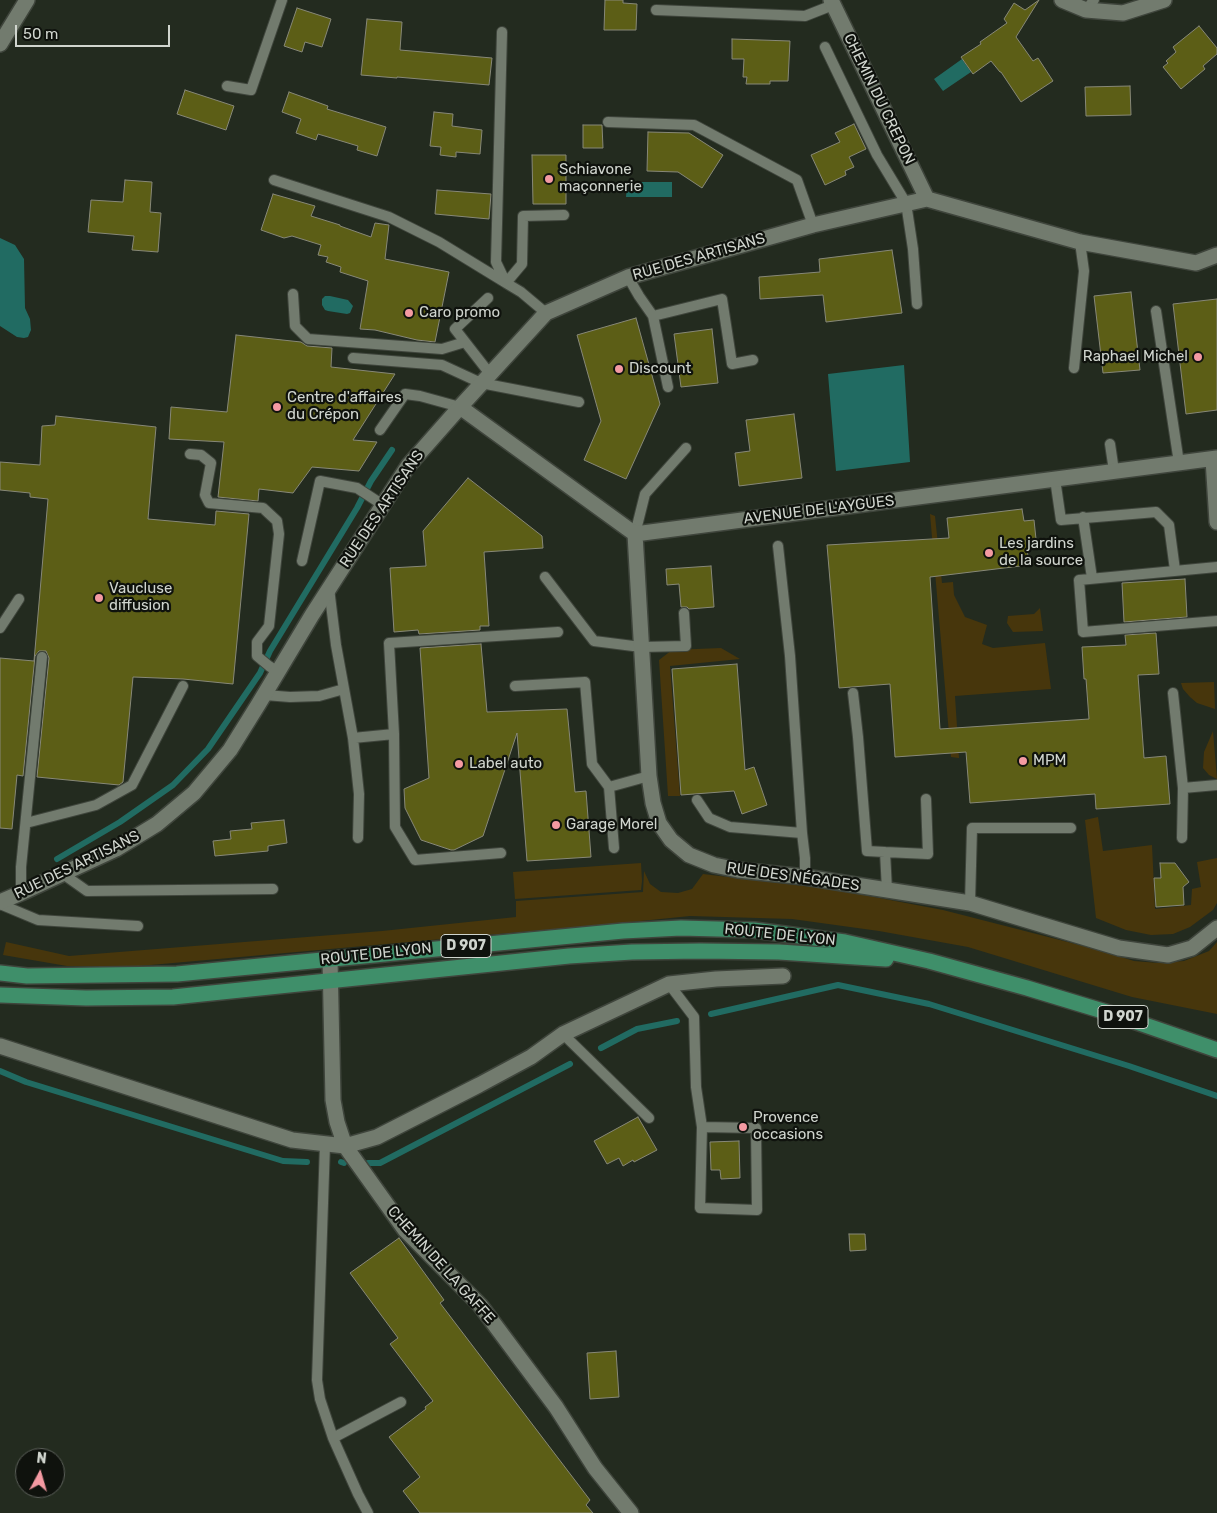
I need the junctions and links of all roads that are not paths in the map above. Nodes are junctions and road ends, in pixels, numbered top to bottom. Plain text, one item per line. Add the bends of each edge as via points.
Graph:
1 (27, 0) edge
2 (282, 0) edge
3 (1062, 0) edge
4 (1164, 0) edge
5 (832, 2) edge
6 (1090, 5) edge
7 (656, 10) dead end
8 (502, 32) dead end
9 (0, 44) edge
10 (825, 47) dead end
11 (227, 86) dead end
12 (608, 122) dead end
13 (274, 180) dead end
14 (927, 199) junction
15 (906, 204) junction
16 (564, 215) dead end
17 (813, 225) junction
18 (1080, 242) junction
19 (1217, 255) edge
20 (628, 277) junction
21 (506, 283) junction
22 (293, 294) dead end
23 (488, 298) dead end
24 (917, 304) dead end
25 (1156, 312) dead end
26 (546, 313) junction
27 (653, 316) junction
28 (465, 342) junction
29 (353, 358) dead end
30 (753, 360) dead end
31 (1074, 368) dead end
32 (486, 379) junction
33 (668, 387) dead end
34 (579, 402) dead end
35 (460, 407) junction
36 (380, 430) dead end
37 (1110, 444) dead end
38 (686, 448) dead end
39 (190, 454) dead end
40 (1215, 458) edge
41 (1179, 463) junction
42 (1114, 471) junction
43 (1055, 479) junction
44 (1216, 482) edge
45 (383, 505) junction
46 (1083, 517) junction
47 (1217, 522) edge
48 (635, 534) junction
49 (778, 546) dead end
50 (302, 560) dead end
51 (1217, 567) edge
52 (1175, 570) junction
53 (545, 577) dead end
54 (1092, 578) junction
55 (329, 588) junction
56 (19, 599) dead end
57 (684, 613) dead end
58 (1217, 621) edge
59 (0, 628) edge
60 (558, 632) dead end
61 (641, 647) junction
62 (42, 657) dead end
63 (278, 672) junction
64 (183, 686) dead end
65 (514, 686) dead end
66 (344, 689) junction
67 (853, 693) dead end
68 (1173, 693) dead end
69 (265, 695) junction
70 (394, 734) junction
71 (353, 738) junction
72 (649, 776) junction
73 (1217, 785) edge
74 (609, 787) junction
75 (1183, 788) junction
76 (926, 799) dead end
77 (697, 800) dead end
78 (26, 823) junction
79 (1071, 828) dead end
80 (802, 833) junction
81 (358, 838) dead end
82 (1182, 838) dead end
83 (614, 848) dead end
84 (885, 852) junction
85 (501, 854) dead end
86 (63, 874) junction
87 (805, 877) junction
88 (273, 889) dead end
89 (887, 890) junction
90 (21, 893) junction
91 (0, 903) edge
92 (970, 903) junction
93 (138, 926) dead end
94 (1217, 928) edge
95 (330, 959) junction
96 (930, 962) junction
97 (0, 973) edge
98 (784, 976) dead end
99 (331, 980) junction
100 (669, 984) junction
101 (0, 995) edge
102 (563, 1034) junction
103 (0, 1046) edge
104 (1217, 1050) edge
105 (649, 1118) dead end
106 (702, 1127) junction
107 (325, 1144) junction
108 (345, 1146) junction
109 (401, 1402) dead end
110 (333, 1438) junction
111 (368, 1513) edge
112 (631, 1513) edge

1 - 9 street
2 - 11 lane via 252,90
3 - 6 street
4 - 6 street via 1123,13
5 - 7 lane via 805,16
5 - 14 street, CHEMIN DU CREPON
8 - 21 lane via 496,262
10 - 15 lane via 877,155
12 - 17 lane via 694,125 797,180
13 - 21 lane via 389,217 439,242
14 - 15 street, RUE DES ARTISANS
14 - 18 street
15 - 17 street, RUE DES ARTISANS
15 - 24 lane
16 - 21 lane via 523,216 522,264
17 - 20 street, RUE DES ARTISANS
18 - 19 street via 1196,263
18 - 31 lane via 1084,271
20 - 26 street, RUE DES ARTISANS
20 - 27 lane
21 - 26 lane
22 - 28 lane via 295,326 308,339 442,348
23 - 28 lane via 455,329
25 - 41 lane
26 - 32 street, RUE DES ARTISANS
27 - 30 lane via 722,299 732,364
27 - 33 lane
28 - 32 lane
29 - 32 lane via 442,365
32 - 34 lane
32 - 35 street, RUE DES ARTISANS
35 - 36 lane via 405,394
35 - 45 street, RUE DES ARTISANS via 408,466
35 - 48 street
37 - 42 lane
38 - 48 lane via 645,494
39 - 63 lane via 201,455 211,463 205,495 209,503 263,508 278,521 269,626 256,642 257,656
40 - 41 street, AVENUE DE L'AYGUES
40 - 44 street
41 - 42 street, AVENUE DE L'AYGUES
42 - 43 street, AVENUE DE L'AYGUES
43 - 46 lane via 1061,520
43 - 48 street, AVENUE DE L'AYGUES
44 - 47 street
45 - 50 lane via 357,488 320,481
45 - 55 street, RUE DES ARTISANS
46 - 52 lane via 1156,512 1169,525
46 - 54 lane
48 - 61 street, RUE DES NÉGADES
49 - 80 lane via 790,656
51 - 52 lane
52 - 54 lane
53 - 61 lane via 594,641
54 - 58 lane via 1079,580 1084,632
55 - 63 street, RUE DES ARTISANS
55 - 66 lane
56 - 59 lane
57 - 61 lane via 686,646
60 - 70 lane via 389,643
61 - 72 street, RUE DES NÉGADES
62 - 78 lane
63 - 69 street, RUE DES ARTISANS
64 - 78 lane via 132,785 96,805
65 - 74 lane via 585,682 592,764
66 - 69 lane via 319,696
66 - 71 lane
67 - 84 lane via 867,851
68 - 75 lane
69 - 86 street, RUE DES ARTISANS via 230,750 194,793 157,824 116,849
70 - 71 lane
70 - 85 lane via 395,827 416,860
71 - 81 lane via 359,794
72 - 74 lane
72 - 87 street, RUE DES NÉGADES via 659,823 671,840 689,855 714,866
73 - 75 lane
74 - 83 lane
75 - 82 lane
76 - 84 lane via 928,854
77 - 80 lane via 709,818 730,827
78 - 90 lane
79 - 92 lane via 972,828
80 - 87 lane
84 - 89 lane
86 - 88 lane via 87,891
86 - 90 street, RUE DES ARTISANS
87 - 89 street, RUE DES NÉGADES
89 - 92 street, RUE DES NÉGADES
90 - 91 street, RUE DES ARTISANS
91 - 93 lane via 38,920
92 - 94 street, RUE DES NÉGADES via 1118,948 1168,955 1192,948
95 - 96 main road, ROUTE DE LYON / D 907 via 681,928 754,930 845,942
95 - 97 main road, ROUTE DE LYON / D 907 via 176,974 27,976
95 - 99 street, CHEMIN DE LA GAFFE
96 - 99 main road, ROUTE DE LYON / D 907 via 779,952 632,952
96 - 104 main road, ROUTE DE LYON / D 907 via 1116,1015
98 - 100 street
99 - 101 main road, ROUTE DE LYON / D 907 via 173,996 86,998
99 - 108 street, CHEMIN DE LA GAFFE via 333,1100
100 - 102 street
100 - 106 lane via 694,1017 696,1087
102 - 105 lane
102 - 108 street via 531,1057 479,1086 377,1137
103 - 107 street via 292,1140
106 - 106 lane via 756,1128 757,1210 700,1208
107 - 108 street
107 - 110 lane via 317,1380
108 - 112 street, CHEMIN DE LA GAFFE via 405,1230 480,1305 556,1407 594,1468
109 - 110 lane
110 - 111 lane

